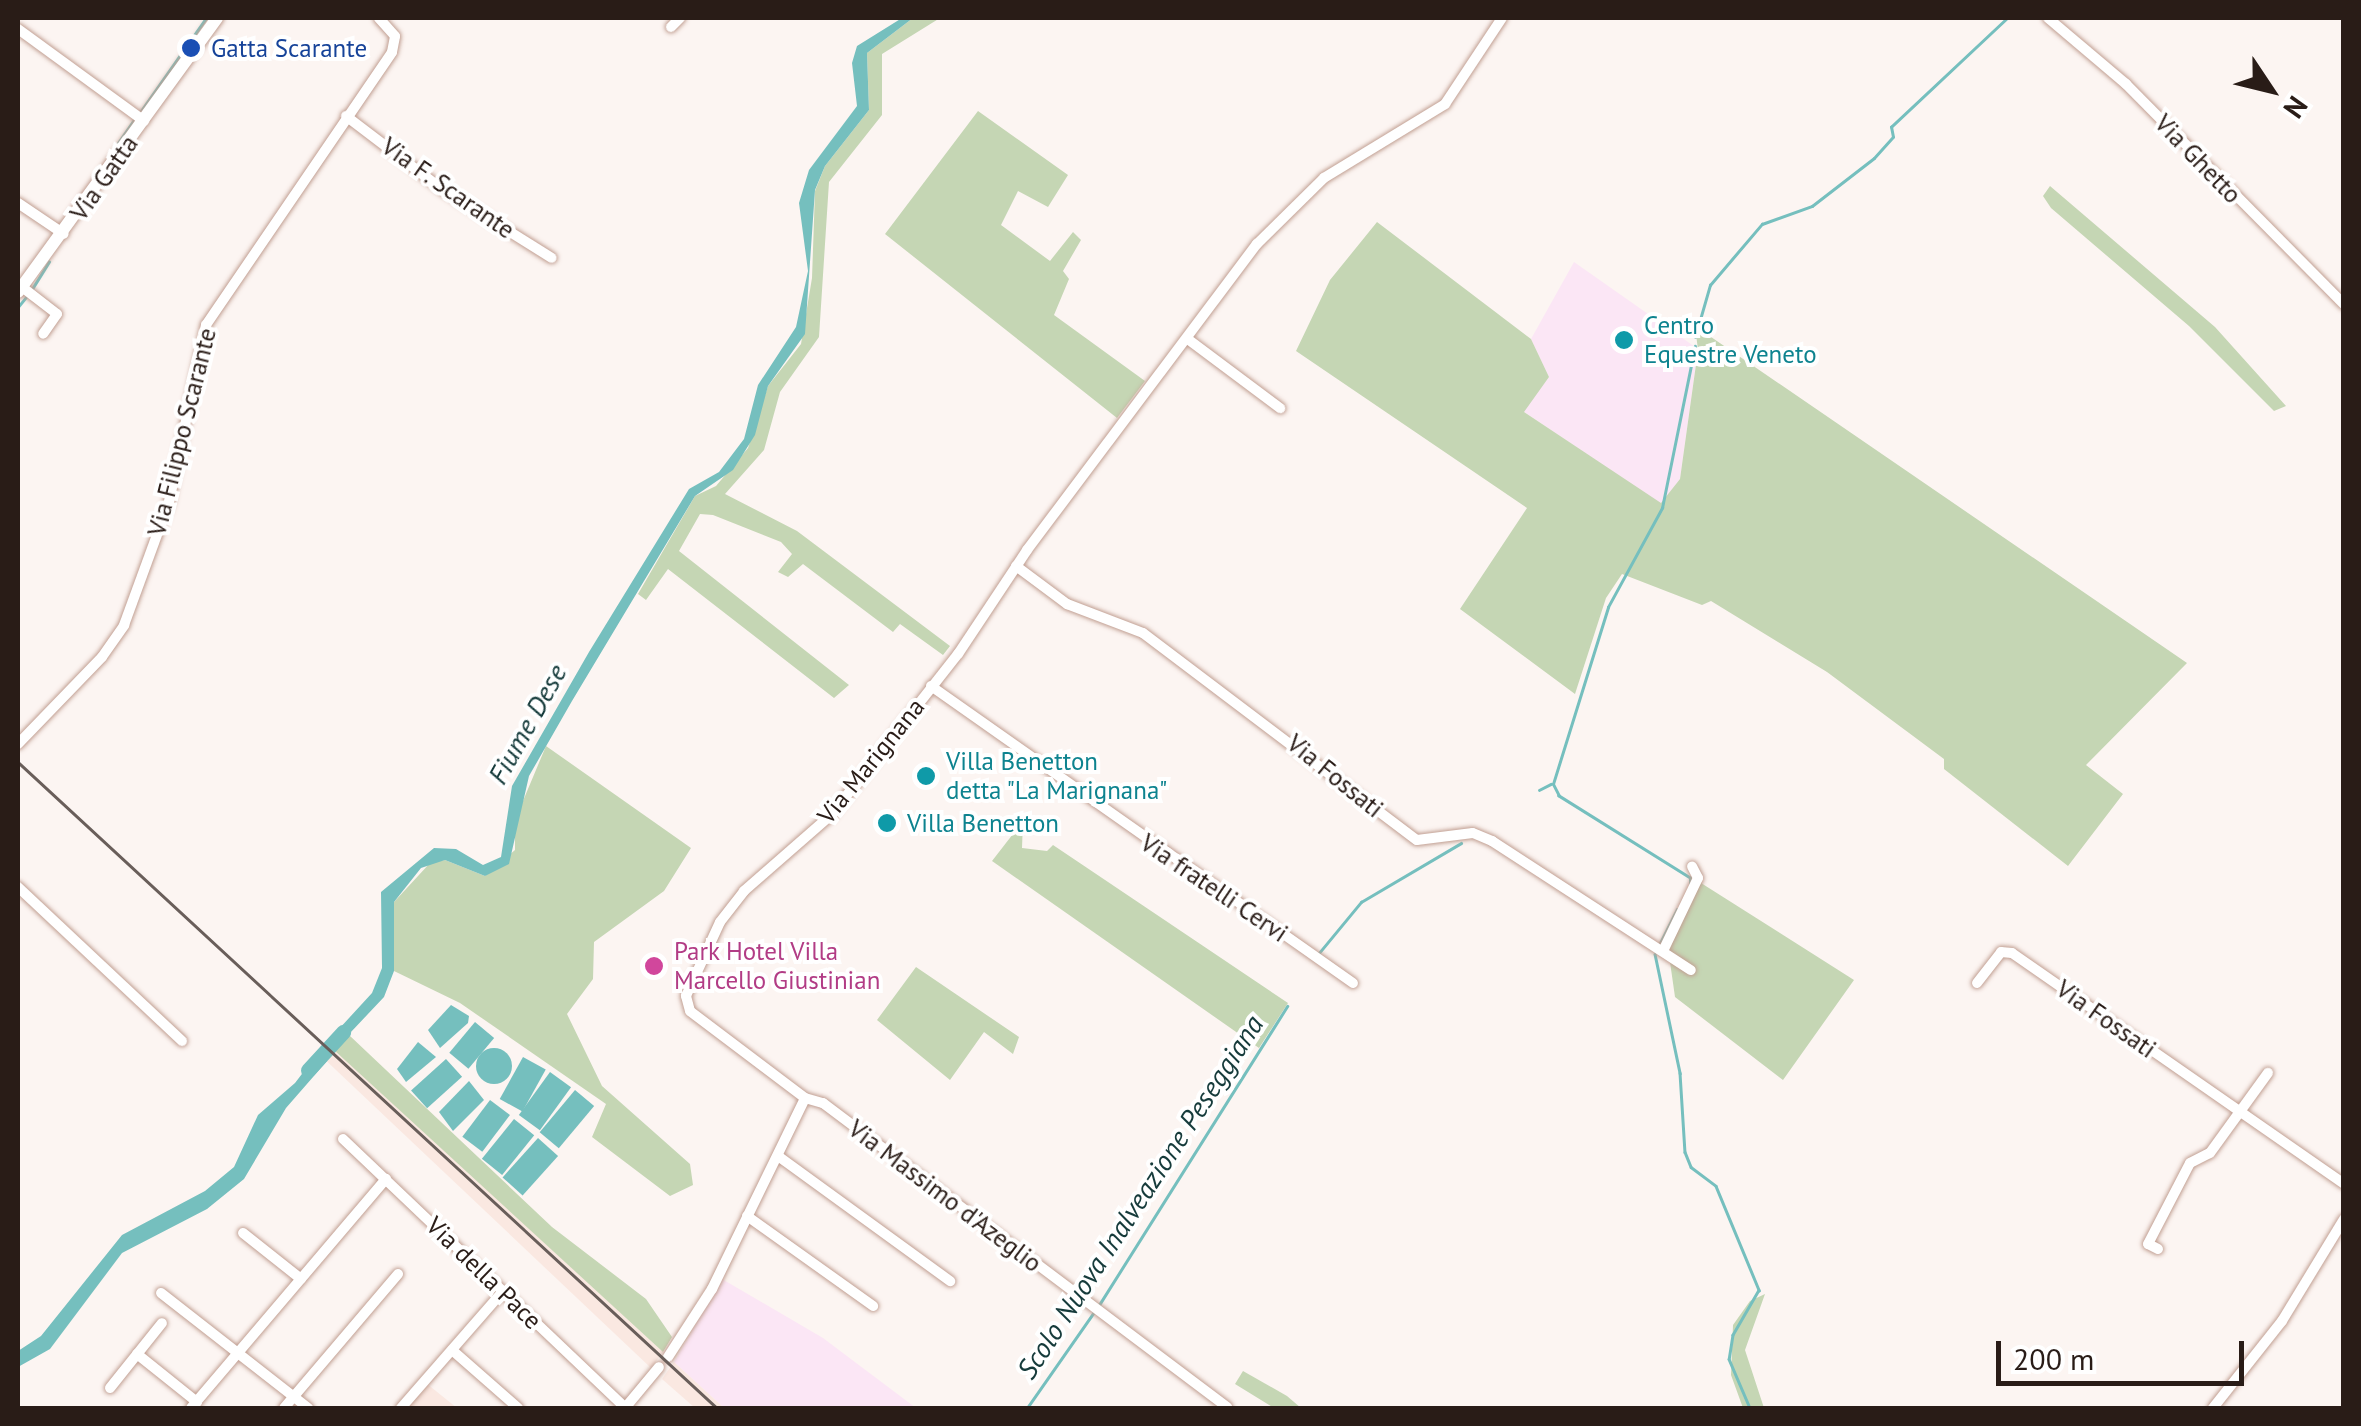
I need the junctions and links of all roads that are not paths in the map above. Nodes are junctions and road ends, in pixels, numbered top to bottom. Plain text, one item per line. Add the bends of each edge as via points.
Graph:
1 (217, 18) edge
2 (379, 18) edge
3 (680, 18) edge
4 (1502, 18) edge
5 (2048, 18) edge
6 (671, 27) dead end
7 (18, 29) edge
8 (346, 116) junction
9 (140, 118) junction
10 (18, 203) edge
11 (60, 232) junction
12 (552, 258) dead end
13 (20, 290) edge
14 (2344, 304) edge
15 (43, 334) dead end
16 (1189, 340) junction
17 (1280, 408) dead end
18 (1016, 566) junction
19 (931, 686) junction
20 (18, 744) edge
21 (1692, 866) dead end
22 (18, 887) edge
23 (1659, 948) junction
24 (1691, 970) dead end
25 (1353, 983) dead end
26 (1977, 984) dead end
27 (182, 1041) dead end
28 (2268, 1073) dead end
29 (805, 1098) junction
30 (2242, 1114) junction
31 (343, 1139) dead end
32 (778, 1156) junction
33 (386, 1179) junction
34 (2344, 1184) edge
35 (747, 1216) junction
36 (2344, 1219) edge
37 (243, 1233) dead end
38 (2158, 1250) dead end
39 (398, 1274) dead end
40 (302, 1279) junction
41 (950, 1281) dead end
42 (503, 1291) junction
43 (161, 1293) dead end
44 (873, 1306) dead end
45 (162, 1322) dead end
46 (452, 1350) junction
47 (137, 1354) junction
48 (239, 1354) junction
49 (668, 1356) dead end
50 (659, 1367) dead end
51 (110, 1388) dead end
52 (293, 1397) junction
53 (194, 1405) edge
54 (622, 1405) edge
55 (1228, 1407) edge
56 (284, 1408) edge
57 (308, 1408) edge
58 (402, 1408) edge
59 (518, 1408) edge
60 (2213, 1408) edge

1 - 9 street, Via Gatta
2 - 8 street, Via Filippo Scarante via 394,32 394,48
3 - 6 street
4 - 16 street, Via Marignana via 1445,104 1302,196 1257,244
5 - 14 street, Via Ghetto via 2126,84
7 - 9 street, Via Gatta
8 - 12 street, Via F. Scarante via 443,190
8 - 20 street, Via Filippo Scarante via 206,325 168,502 119,634
9 - 11 street, Via Gatta
10 - 11 street, Via Gatta
11 - 13 street, Via Gatta
13 - 15 street, Via Gatta via 57,314
16 - 17 street
16 - 18 street, Via Marignana
18 - 19 street, Via Marignana
18 - 23 street, Via Fossati via 1067,604 1143,633 1417,840 1473,834 1492,841
19 - 25 street, Via fratelli Cervi
19 - 29 street, Via Marignana via 832,814 744,891 720,922 686,996 696,1018
21 - 23 street via 1698,878
22 - 27 street
23 - 24 street, Via Fossati
26 - 30 street, Via Fossati via 2001,952 2012,954
28 - 30 street
29 - 32 street
29 - 55 street, Via Massimo d'Azeglio via 823,1103
30 - 34 street, Via Fossati
30 - 38 street via 2210,1152 2190,1163 2148,1244
31 - 33 street, Via della Pace
32 - 35 street
32 - 41 street
33 - 40 street
33 - 42 street, Via della Pace
35 - 44 street
35 - 49 street via 702,1306
36 - 60 street via 2282,1321
37 - 40 street
39 - 52 street
40 - 48 street
42 - 46 street
42 - 54 street, Via della Pace
43 - 48 street
45 - 47 street
46 - 58 street
46 - 59 street
47 - 51 street
47 - 53 street
48 - 52 street
48 - 53 street
50 - 54 street
52 - 56 street
52 - 57 street

